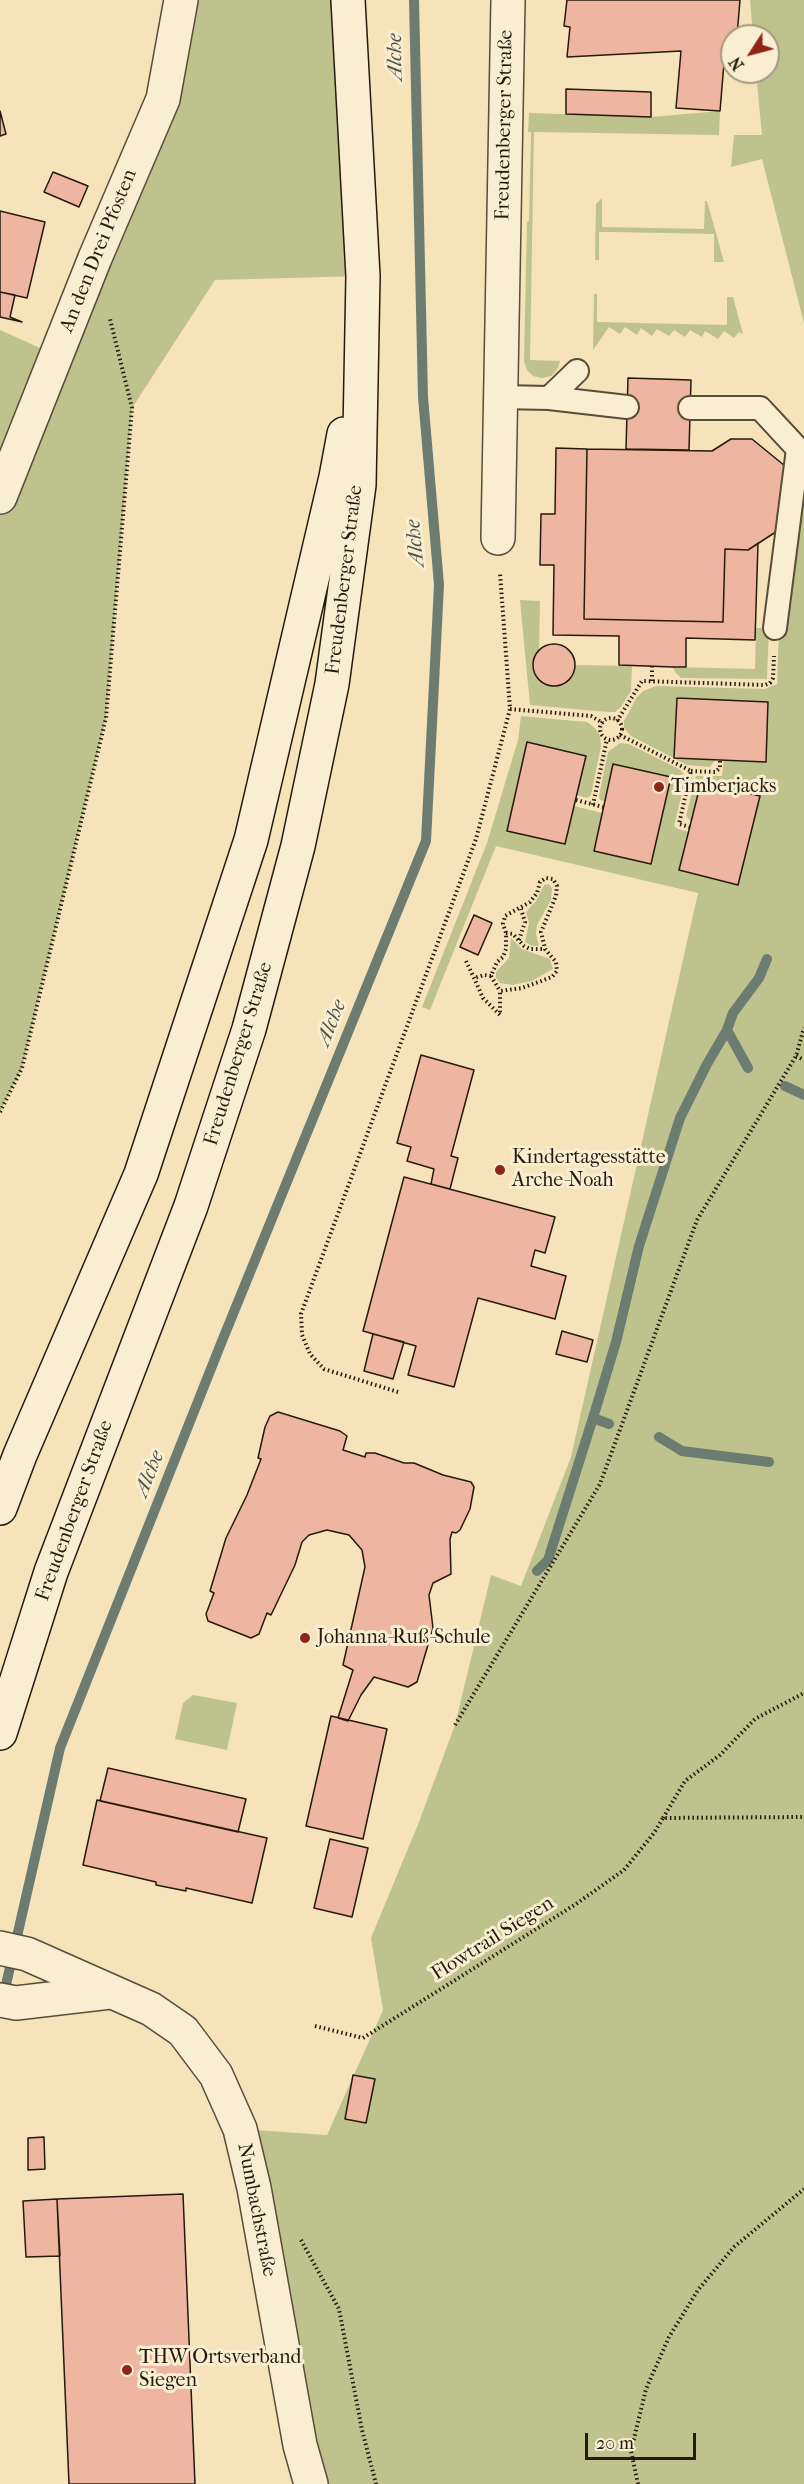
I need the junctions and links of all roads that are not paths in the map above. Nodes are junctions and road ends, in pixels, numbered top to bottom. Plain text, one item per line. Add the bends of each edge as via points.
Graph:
1 (181, 0) edge
2 (348, 0) edge
3 (508, 0) edge
4 (360, 347) junction
5 (577, 371) dead end
6 (500, 397) junction
7 (549, 398) junction
8 (627, 407) dead end
9 (690, 408) dead end
10 (0, 497) edge
11 (498, 538) road end
12 (775, 628) road end
13 (0, 1508) edge
14 (0, 1732) edge
15 (14, 1951) edge
16 (110, 1992) junction
17 (8, 2002) edge
18 (311, 2484) edge

1 - 10 main road, An den Drei Pfosten via 163,99 94,258
2 - 4 main road, Freudenberger Straße via 361,202
3 - 6 main road, Freudenberger Straße
4 - 13 main road, Freudenberger Straße via 333,488 251,840 141,1174
4 - 14 main road, Freudenberger Straße via 359,484 332,684 298,846 249,1029 191,1206 51,1572
5 - 7 lane
6 - 7 lane
6 - 11 main road, Freudenberger Straße
7 - 8 lane
9 - 12 lane via 760,408 798,449
15 - 16 main road, Numbachstraße
16 - 17 main road, Numbachstraße
16 - 18 main road, Numbachstraße via 151,2009 183,2031 216,2075 240,2129 300,2445

